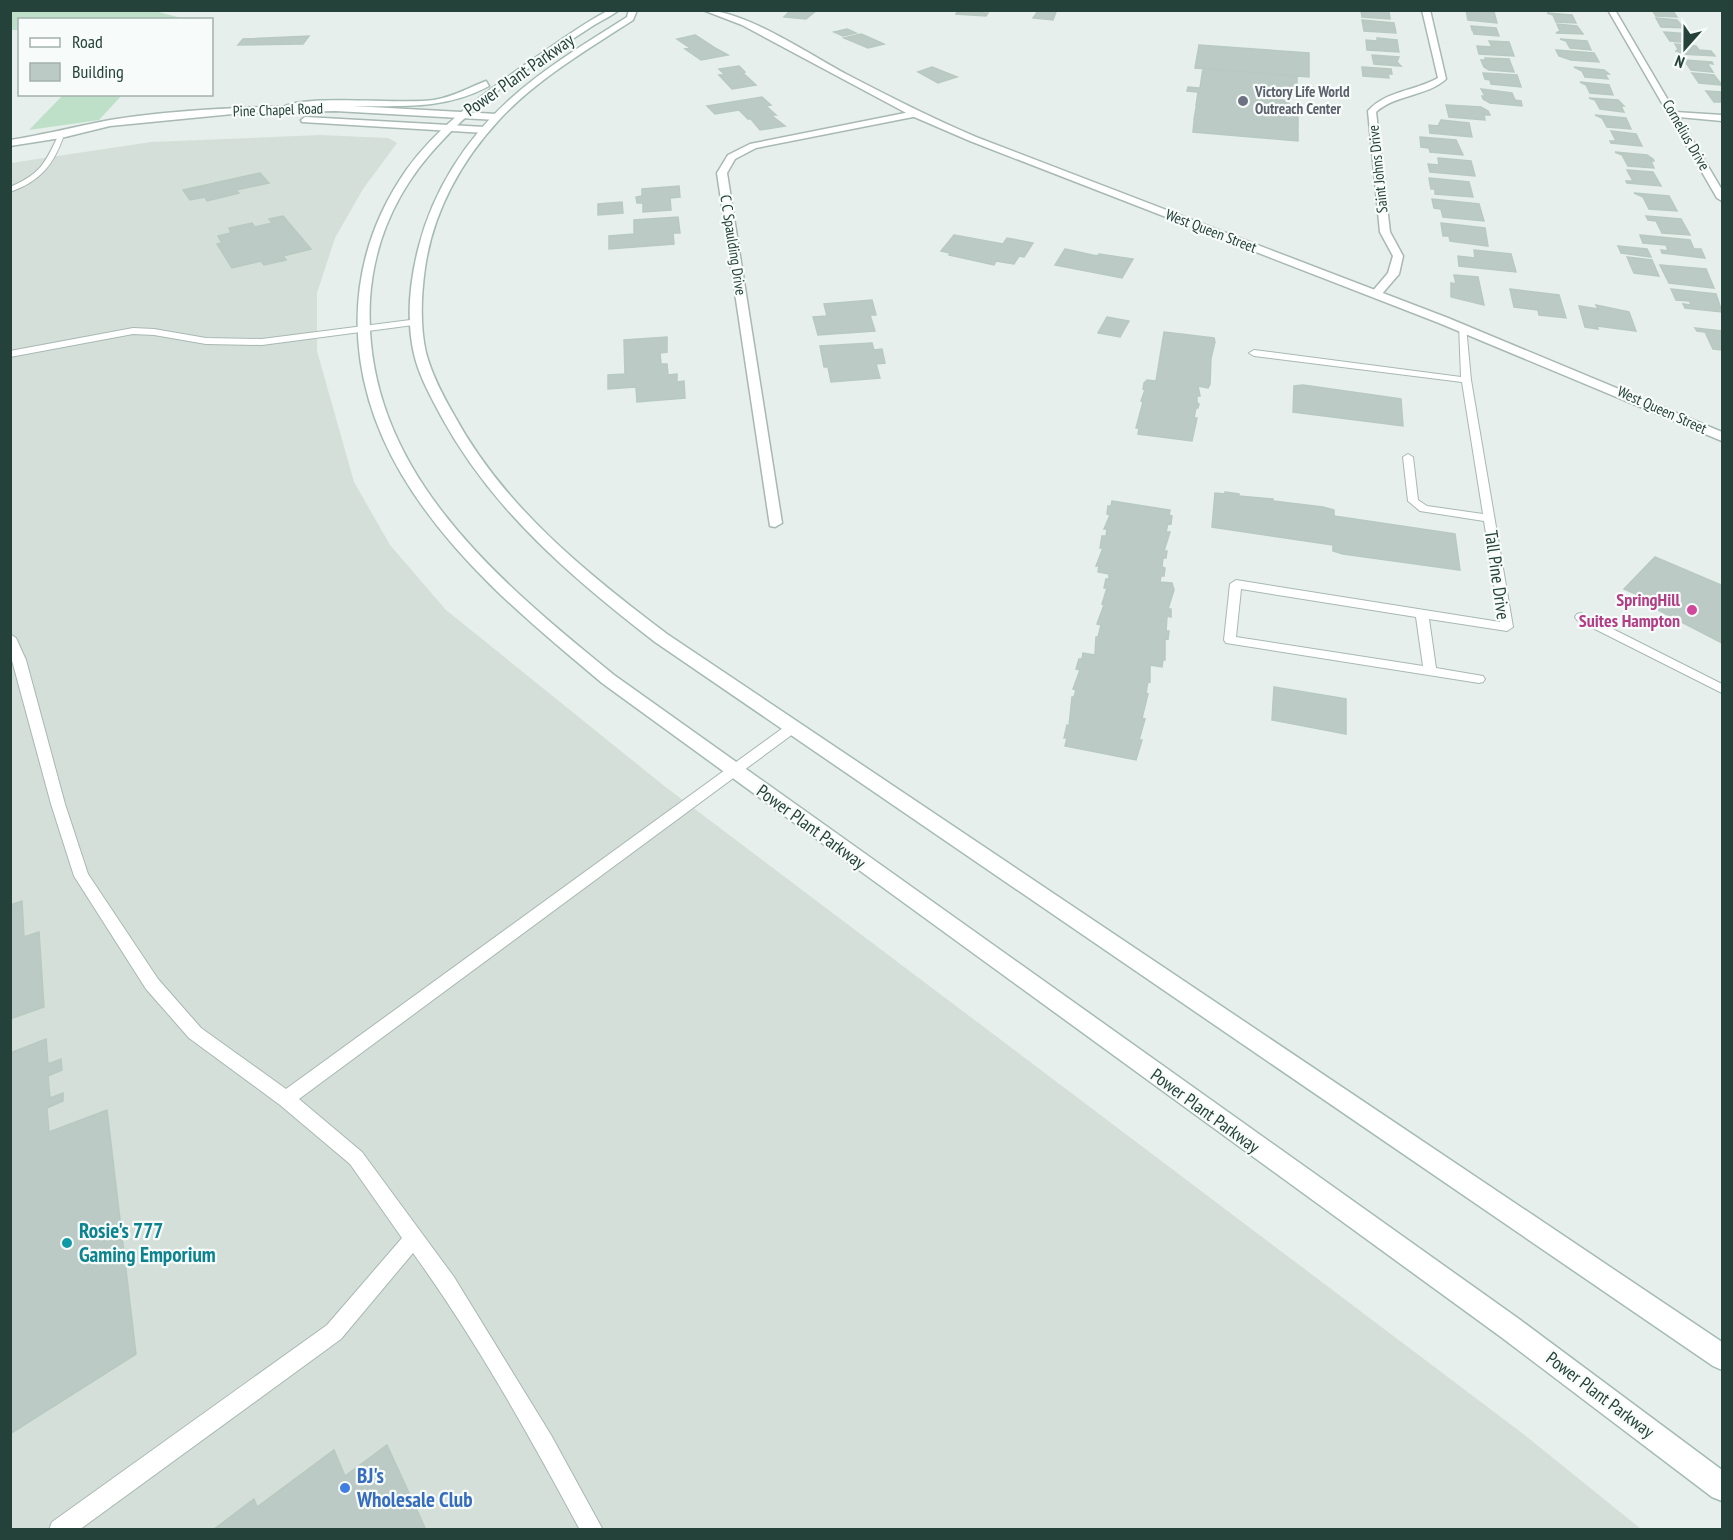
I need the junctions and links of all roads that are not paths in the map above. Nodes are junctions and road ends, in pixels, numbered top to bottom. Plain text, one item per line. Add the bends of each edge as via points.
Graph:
1 (616, 10) edge
2 (633, 10) edge
3 (706, 10) edge
4 (1426, 10) edge
5 (1611, 10) edge
6 (556, 48) junction
7 (286, 108) junction
8 (915, 114) junction
9 (1673, 114) junction
10 (1722, 118) edge
11 (290, 120) dead end
12 (456, 121) junction
13 (225, 123) dead end
14 (491, 123) junction
15 (61, 135) junction
16 (10, 142) edge
17 (10, 190) edge
18 (1722, 198) edge
19 (1377, 293) junction
20 (418, 322) junction
21 (1462, 326) junction
22 (363, 329) junction
23 (1254, 353) dead end
24 (10, 354) edge
25 (1466, 380) junction
26 (1722, 437) edge
27 (1408, 457) dead end
28 (1489, 518) junction
29 (775, 523) dead end
30 (1422, 614) junction
31 (1581, 617) dead end
32 (10, 638) edge
33 (1430, 672) junction
34 (1479, 680) dead end
35 (1722, 689) edge
36 (792, 728) junction
37 (734, 771) junction
38 (286, 1099) junction
39 (414, 1238) junction
40 (1722, 1357) edge
41 (1722, 1487) edge
42 (60, 1530) edge
43 (592, 1530) edge

1 - 6 street, Power Plant Parkway
2 - 14 street, Power Plant Parkway via 630,18 538,81
3 - 8 street, West Queen Street via 745,23
4 - 19 street, Saint Johns Drive via 1442,79 1425,89 1383,100 1372,111 1385,232 1398,256 1393,274
5 - 9 street, Cornelius Drive
6 - 7 street via 528,58 478,90 453,100 421,105 339,103
6 - 12 street, Power Plant Parkway
7 - 12 street, Pine Chapel Road
7 - 15 street, Pine Chapel Road via 110,123
8 - 19 street, West Queen Street
8 - 29 street, C C Spaulding Drive via 753,146 731,157 722,173
9 - 10 street
9 - 18 street, Cornelius Drive
11 - 12 street, Pine Chapel Road
12 - 14 street, Pine Chapel Road
12 - 14 street, Pine Chapel Road
12 - 22 street, Power Plant Parkway via 411,168 376,232 362,292
13 - 15 street, Pine Chapel Road
14 - 20 street, Power Plant Parkway via 453,173 426,231 421,251
15 - 16 street, Pine Chapel Road
15 - 17 lane via 46,171
19 - 21 street, West Queen Street
20 - 22 lane
20 - 36 street, Power Plant Parkway via 418,346 452,426 502,498 599,591
21 - 25 lane, Tall Pine Drive
21 - 26 street, West Queen Street
22 - 24 lane via 232,343 133,331
22 - 37 street, Power Plant Parkway via 364,363 390,440 440,520 480,566 541,624 608,679
23 - 25 lane
25 - 28 lane, Tall Pine Drive
27 - 28 lane via 1413,501 1424,509
28 - 30 lane, Tall Pine Drive via 1507,627
30 - 33 lane
30 - 33 lane, Tall Pine Drive via 1236,584 1230,640
31 - 35 lane
32 - 38 lane via 20,660 81,876 152,984 195,1033
33 - 34 lane
36 - 37 lane
36 - 40 street, Power Plant Parkway
37 - 38 lane
37 - 41 street, Power Plant Parkway via 1510,1328
38 - 39 lane via 356,1158
39 - 42 lane via 334,1332
39 - 43 lane via 447,1284 544,1442

